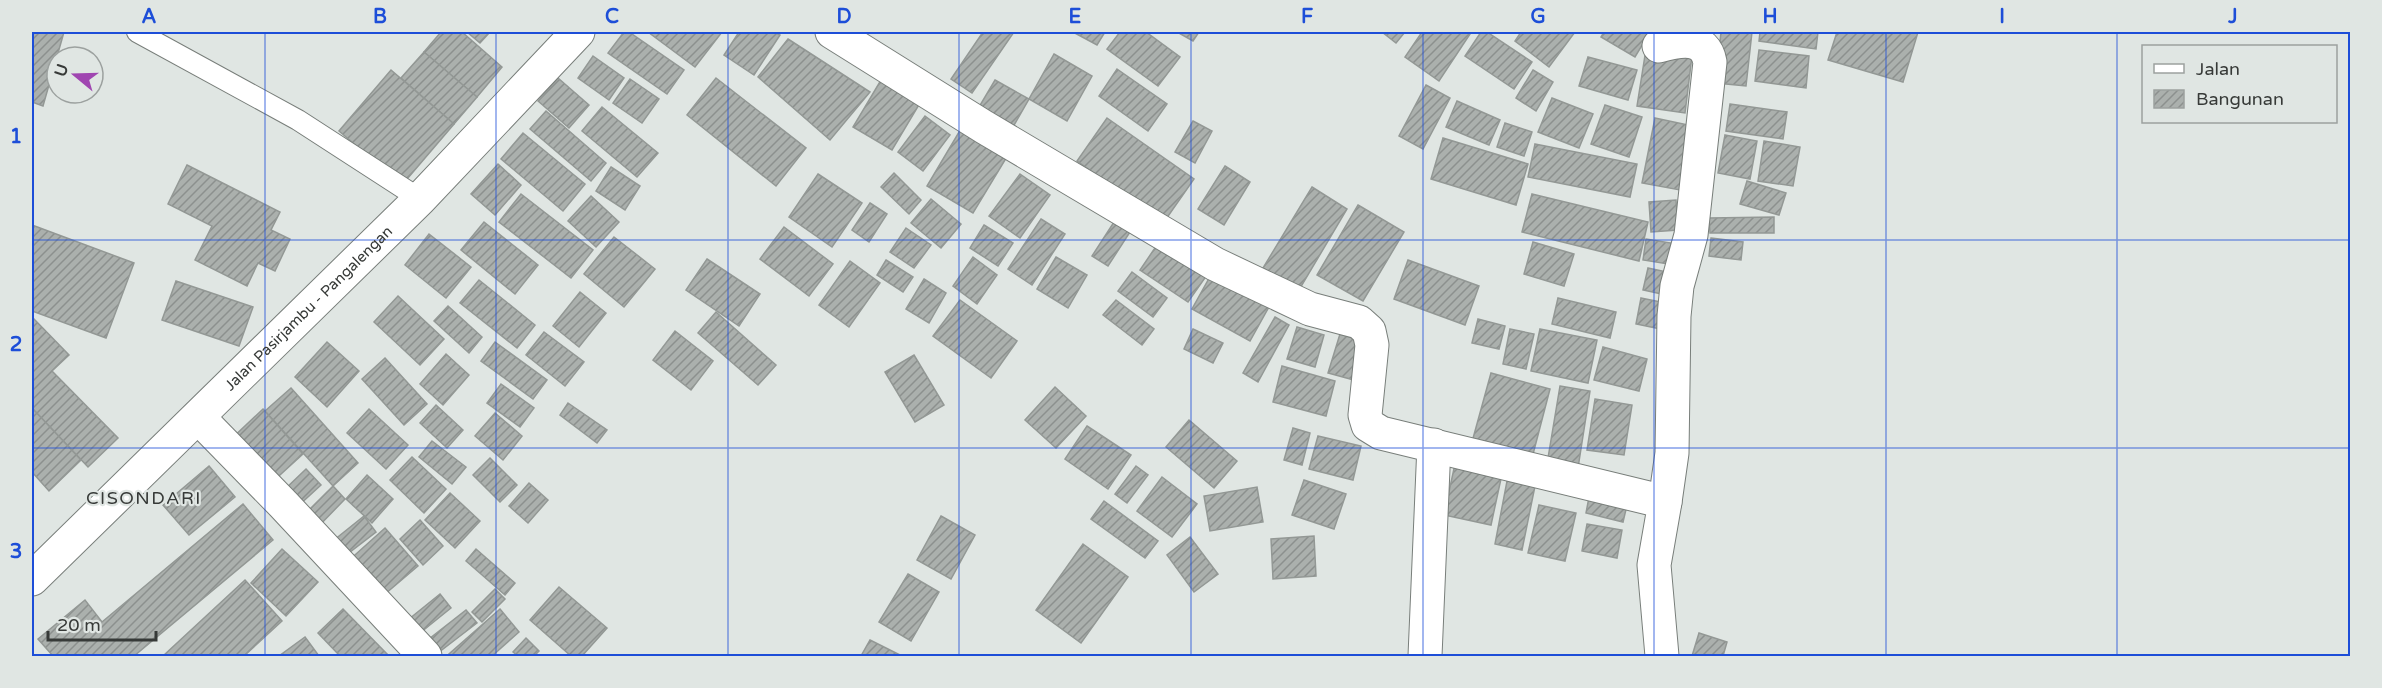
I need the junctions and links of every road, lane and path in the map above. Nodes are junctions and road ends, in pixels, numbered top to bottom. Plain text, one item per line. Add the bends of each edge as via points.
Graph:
1 (137, 32) edge
2 (578, 32) edge
3 (832, 32) edge
4 (1659, 46) dead end
5 (420, 199) junction
6 (198, 417) junction
7 (1434, 445) junction
8 (1665, 502) junction
9 (32, 579) edge
10 (424, 657) edge
11 (1425, 657) edge
12 (1662, 657) edge

1 - 5 lane via 298,120
2 - 5 street, Jalan Pasirjambu - Pangalengan
3 - 7 street via 1215,264 1310,309 1359,322 1369,331 1372,345 1365,402 1368,425 1381,433
4 - 8 street via 1678,41 1701,44 1708,50 1710,62 1691,235 1677,286 1673,443
5 - 6 street, Jalan Pasirjambu - Pangalengan
6 - 9 street, Jalan Pasirjambu - Pangalengan
6 - 10 street
7 - 8 street
7 - 11 street
8 - 12 street via 1654,565

